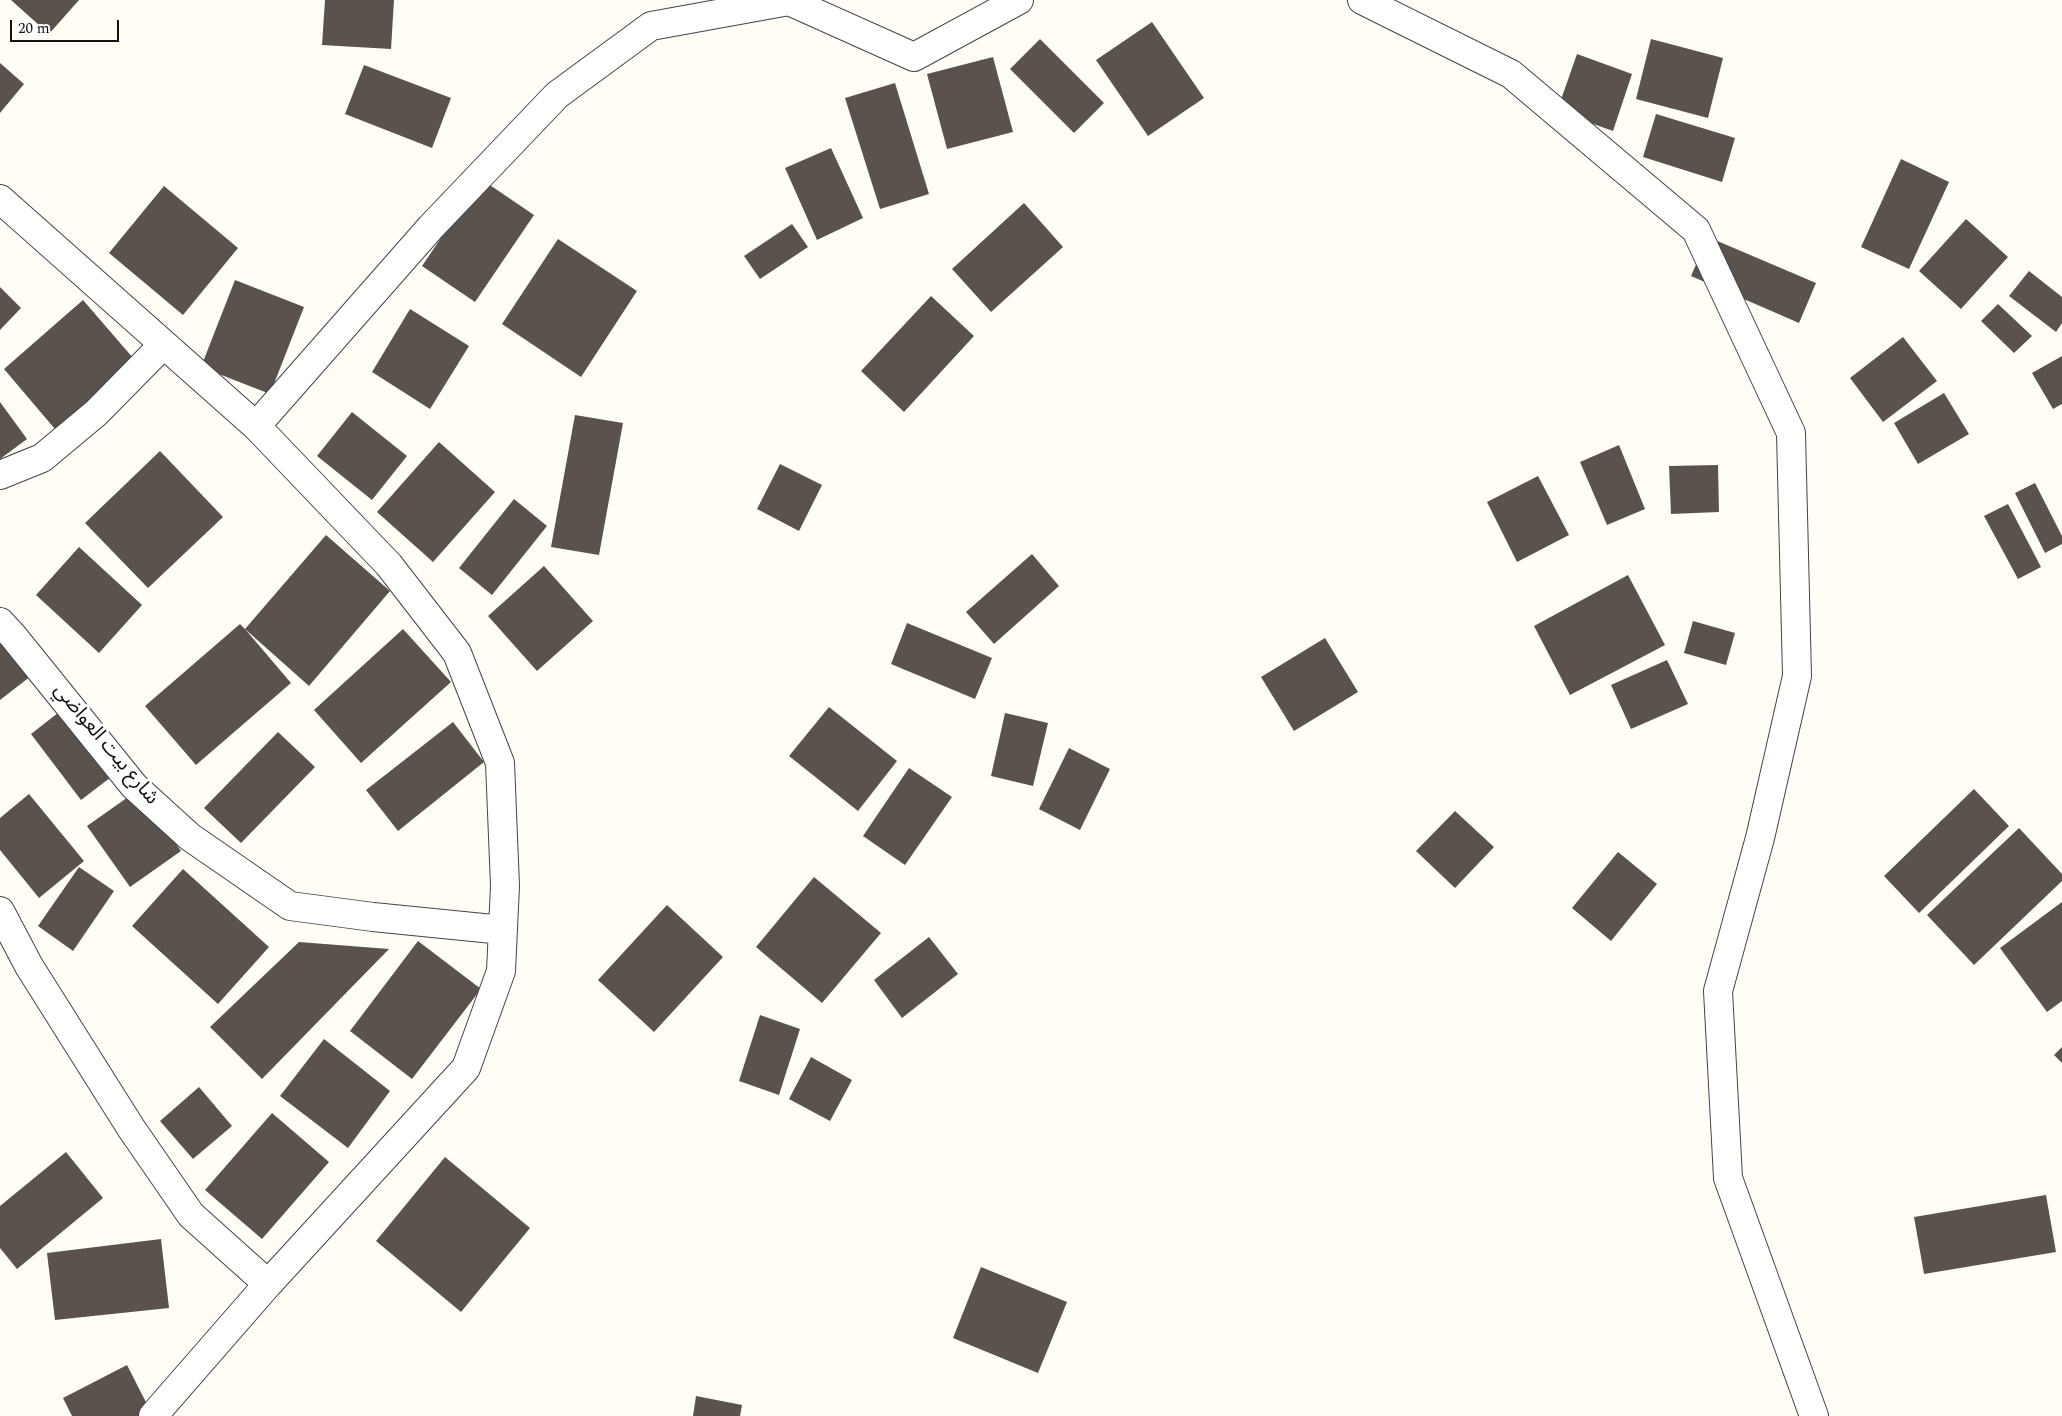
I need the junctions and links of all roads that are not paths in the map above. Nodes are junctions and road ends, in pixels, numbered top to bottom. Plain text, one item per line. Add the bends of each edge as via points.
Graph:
1 (1019, 0) edge
2 (1362, 0) edge
3 (0, 199) edge
4 (163, 345) junction
5 (256, 426) junction
6 (0, 475) edge
7 (0, 622) edge
8 (0, 911) edge
9 (503, 930) junction
10 (268, 1284) junction
11 (153, 1416) edge
12 (1814, 1416) edge

1 - 5 street via 914,58 790,1 651,26 557,95 431,227
2 - 12 street via 1511,74 1696,230 1791,433 1797,676 1760,838 1718,991 1728,1178
3 - 4 street
4 - 5 street
4 - 6 street via 96,412 42,458
5 - 9 street via 389,565 457,653 500,763 505,886
7 - 9 street, شارع بيت العواضي via 134,786 190,838 290,906
8 - 10 street via 29,966 131,1128 191,1214
9 - 10 street via 501,971 466,1068
10 - 11 street

